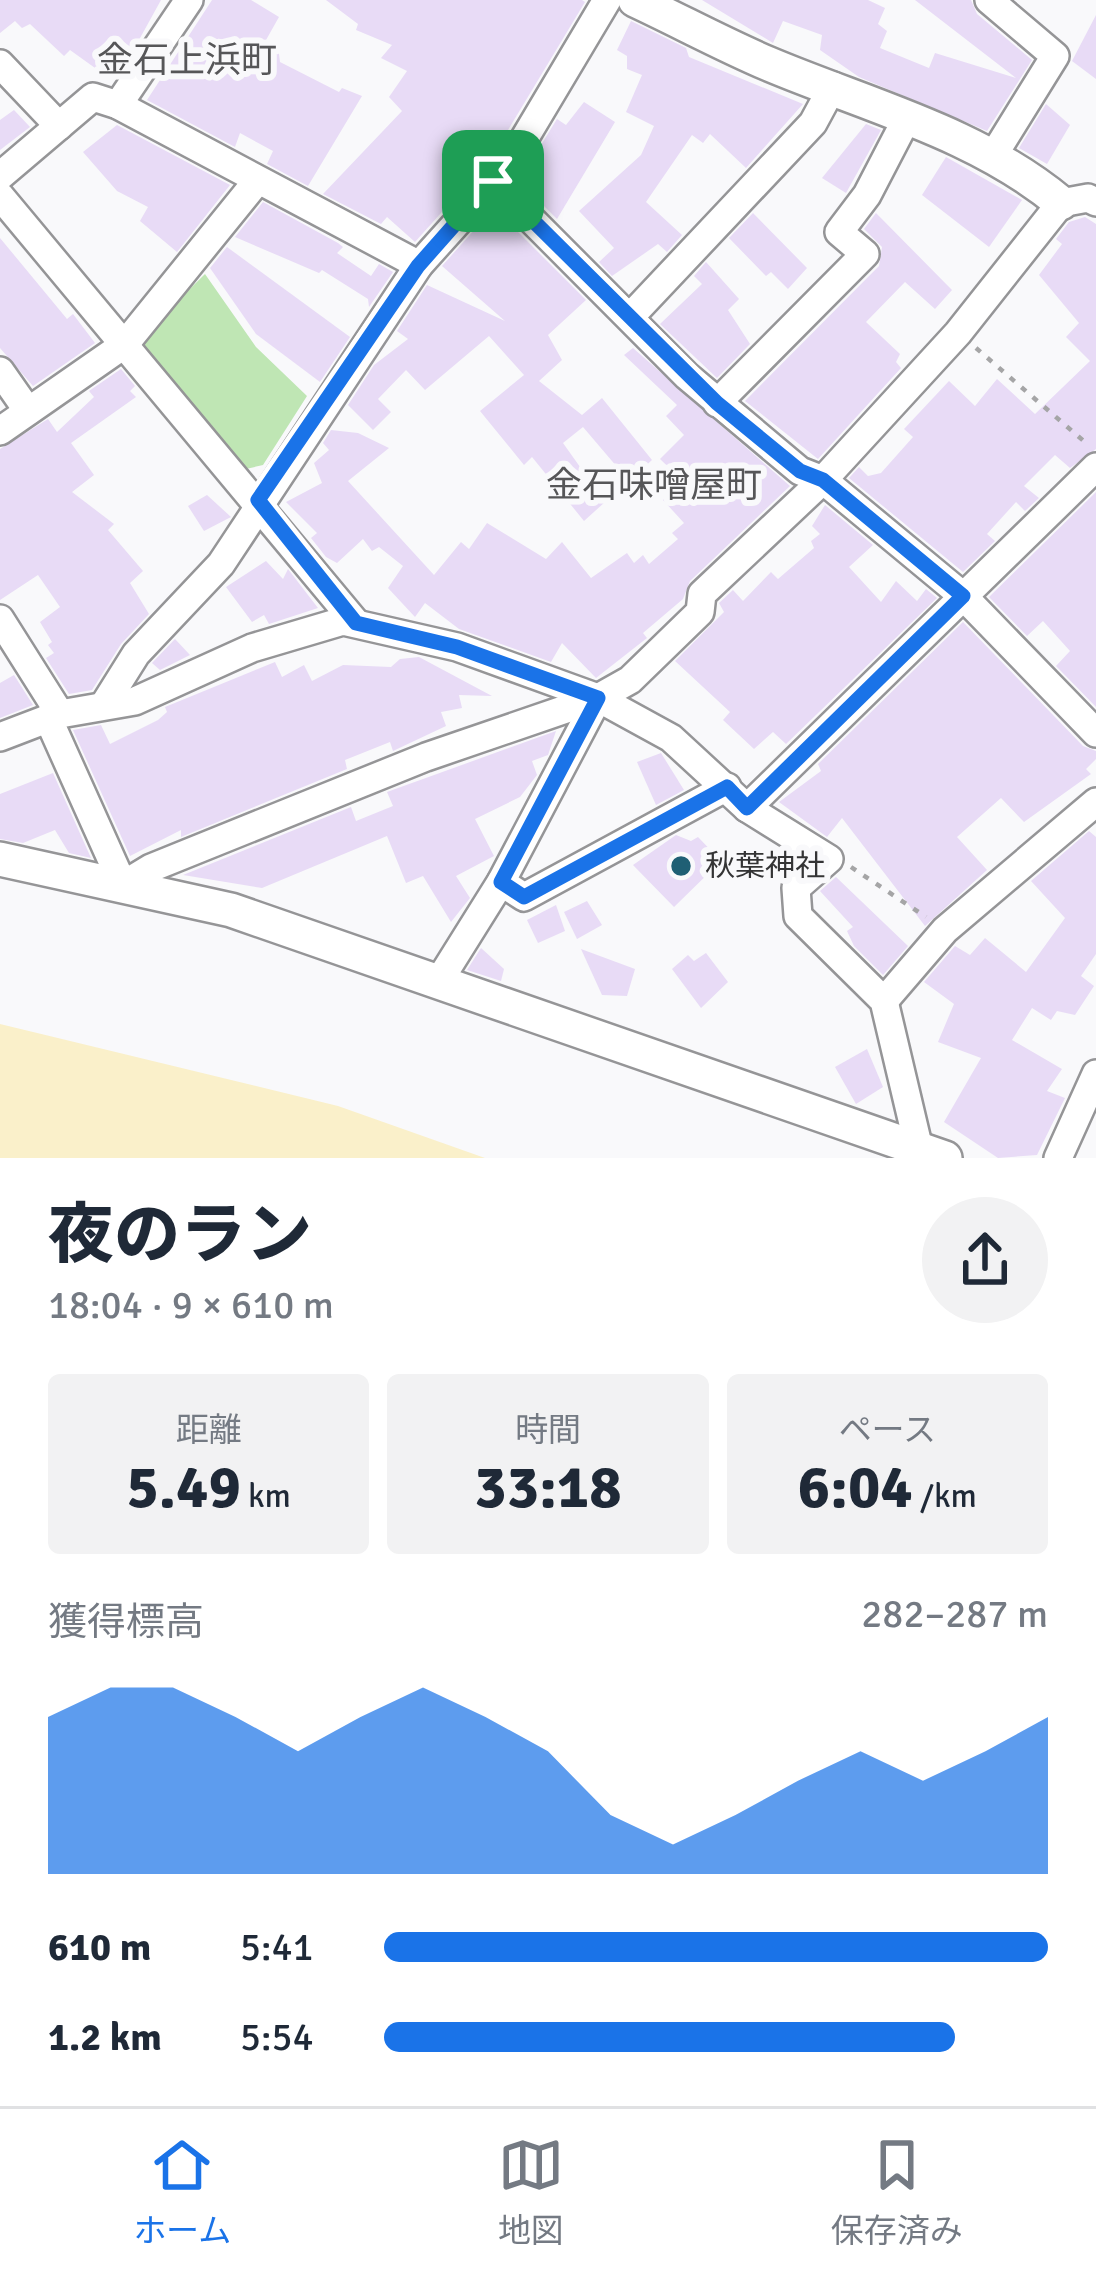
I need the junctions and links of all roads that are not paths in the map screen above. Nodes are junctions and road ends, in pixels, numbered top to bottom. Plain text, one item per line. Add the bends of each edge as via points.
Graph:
1 (189, 0) edge
2 (607, 0) edge
3 (635, 0) edge
4 (989, 0) edge
5 (0, 64) edge
6 (833, 86) junction
7 (118, 105) junction
8 (907, 118) junction
9 (59, 126) junction
10 (993, 156) junction
11 (0, 176) edge
12 (257, 181) junction
13 (493, 181) junction
14 (0, 196) edge
15 (1085, 197) edge
16 (418, 266) junction
17 (630, 317) junction
18 (125, 344) junction
19 (0, 371) edge
20 (717, 403) junction
21 (28, 412) junction
22 (0, 431) edge
23 (1096, 467) edge
24 (823, 480) junction
25 (258, 500) junction
26 (963, 596) junction
27 (0, 619) edge
28 (356, 623) junction
29 (598, 698) junction
30 (104, 705) junction
31 (54, 716) junction
32 (1096, 734) edge
33 (0, 737) edge
34 (727, 787) junction
35 (1096, 802) edge
36 (747, 808) junction
37 (0, 859) edge
38 (501, 882) junction
39 (123, 885) junction
40 (439, 981) junction
41 (884, 1001) junction
42 (1096, 1074) edge
43 (932, 1154) edge
44 (1058, 1158) edge

1 - 7 street
2 - 13 street
3 - 6 street
4 - 10 street via 1055,56
5 - 9 street
6 - 8 street
6 - 17 street via 813,123
7 - 9 street via 93,98
7 - 12 street
8 - 10 street
8 - 20 street via 838,232 866,254
9 - 11 street
10 - 15 street
12 - 16 street
12 - 18 street
13 - 16 street
13 - 17 street
14 - 18 street
15 - 24 street
16 - 25 street
17 - 20 street
18 - 21 street
18 - 25 street
19 - 21 street
20 - 24 street via 800,471
21 - 22 street
23 - 26 street
24 - 26 street
24 - 29 street via 702,594 700,612 630,680
25 - 28 street
25 - 30 street via 220,564 136,654
26 - 32 street
26 - 36 street
27 - 31 street
28 - 29 street via 457,647
28 - 30 street via 252,648 135,701
29 - 34 street via 671,738
29 - 38 street
29 - 39 street via 426,758
30 - 31 street
31 - 33 street
31 - 39 street
34 - 36 street
34 - 38 street via 524,897
35 - 41 street via 945,930
36 - 41 street via 829,859 796,888 798,916
37 - 39 street
38 - 40 street
39 - 40 street via 231,910
40 - 43 street
41 - 43 street
42 - 44 street

